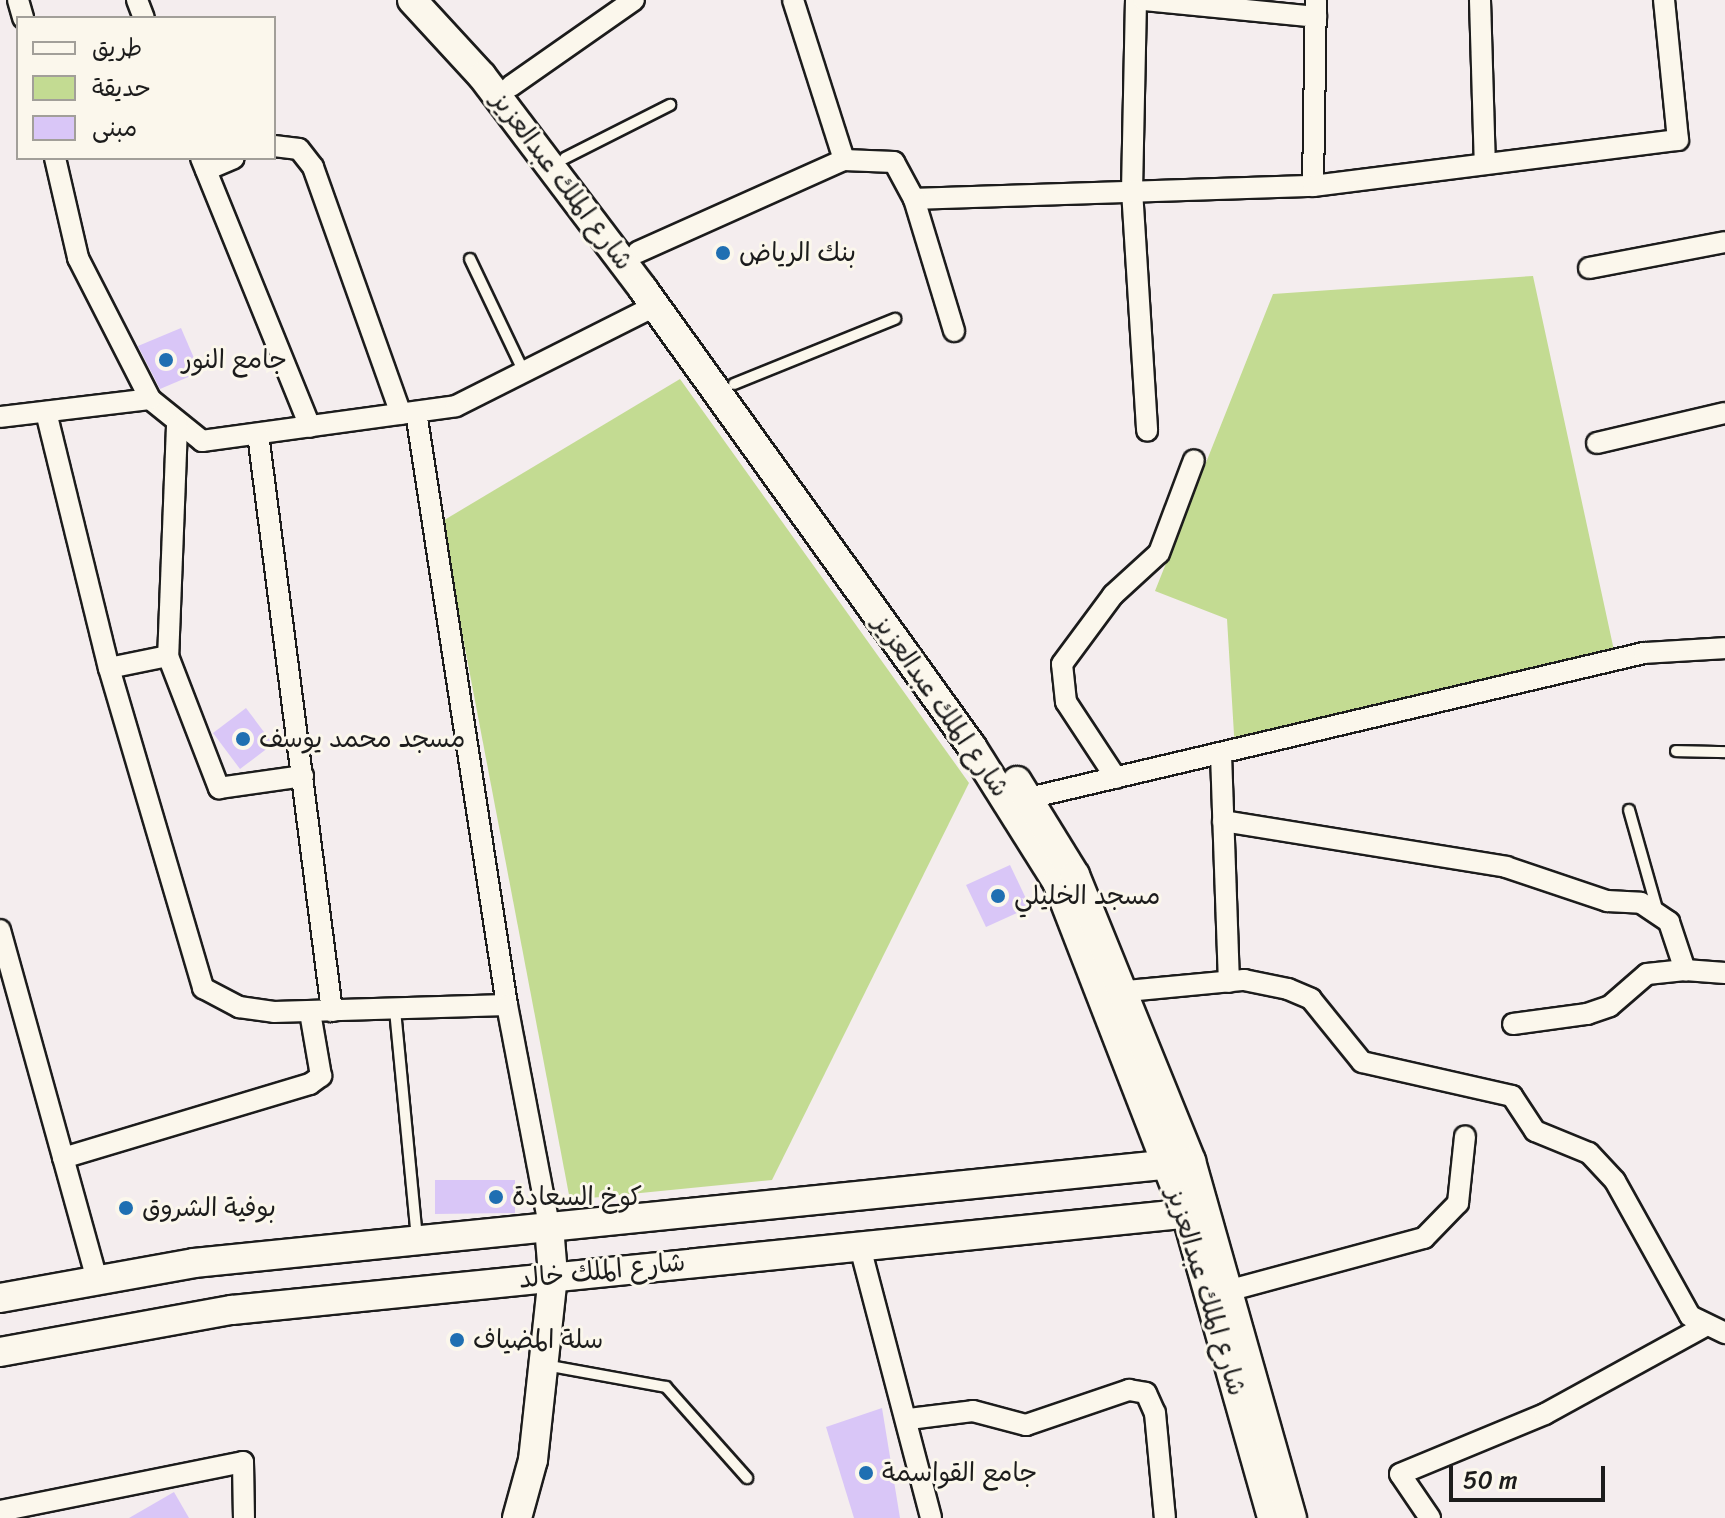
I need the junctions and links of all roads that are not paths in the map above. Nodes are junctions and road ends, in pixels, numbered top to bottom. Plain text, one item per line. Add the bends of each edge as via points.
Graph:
1 (412, 0) edge
2 (438, 0) edge
3 (634, 0) edge
4 (793, 0) edge
5 (1136, 0) edge
6 (1144, 0) edge
7 (1480, 0) edge
8 (1664, 0) edge
9 (1316, 8) edge
10 (511, 86) junction
11 (670, 105) dead end
12 (276, 146) edge
13 (565, 158) junction
14 (55, 160) edge
15 (224, 160) edge
16 (844, 160) junction
17 (204, 164) edge
18 (1485, 164) junction
19 (1313, 186) junction
20 (1132, 190) junction
21 (914, 199) junction
22 (1725, 242) edge
23 (638, 252) junction
24 (470, 259) dead end
25 (1589, 268) dead end
26 (655, 306) junction
27 (895, 319) dead end
28 (954, 331) dead end
29 (523, 370) junction
30 (734, 384) junction
31 (150, 399) junction
32 (46, 412) junction
33 (408, 413) junction
34 (1725, 413) edge
35 (0, 417) edge
36 (177, 426) junction
37 (310, 427) junction
38 (1147, 431) dead end
39 (258, 434) junction
40 (1597, 443) dead end
41 (1194, 460) dead end
42 (1725, 648) edge
43 (168, 656) junction
44 (109, 668) junction
45 (1676, 751) dead end
46 (1725, 752) edge
47 (1221, 754) junction
48 (303, 776) junction
49 (1116, 778) junction
50 (1029, 798) junction
51 (1629, 810) dead end
52 (1223, 821) junction
53 (1657, 909) junction
54 (0, 930) edge
55 (1685, 970) junction
56 (1725, 973) edge
57 (1229, 982) junction
58 (1127, 991) junction
59 (507, 1005) junction
60 (395, 1010) junction
61 (332, 1011) junction
62 (310, 1012) junction
63 (1513, 1024) dead end
64 (1465, 1136) dead end
65 (63, 1158) junction
66 (1180, 1164) junction
67 (1197, 1214) junction
68 (549, 1226) junction
69 (417, 1239) junction
70 (860, 1247) junction
71 (553, 1275) junction
72 (97, 1280) junction
73 (1231, 1290) junction
74 (0, 1298) edge
75 (1703, 1327) junction
76 (1725, 1333) edge
77 (0, 1352) edge
78 (543, 1364) junction
79 (909, 1419) junction
80 (747, 1478) dead end
81 (0, 1511) edge
82 (244, 1518) edge
83 (517, 1518) edge
84 (931, 1518) edge
85 (1165, 1518) edge
86 (1272, 1518) edge
87 (1292, 1518) edge
88 (1430, 1518) edge

1 - 26 street, شارع الملك عبدالعزيز via 482,76
2 - 10 street, شارع الملك عبدالعزيز
3 - 10 street
4 - 16 street
5 - 20 street
6 - 9 street
7 - 18 street
8 - 18 street via 1678,140
9 - 19 street
10 - 13 street, شارع الملك عبدالعزيز
11 - 13 lane
12 - 33 street via 299,149 313,167
13 - 23 street, شارع الملك عبدالعزيز
14 - 31 street via 78,258
15 - 17 street
16 - 21 street via 894,162
16 - 23 street
17 - 37 street
18 - 19 street
19 - 20 street
20 - 21 street
20 - 38 street
21 - 28 street
22 - 25 street
23 - 30 street, شارع الملك عبدالعزيز
24 - 29 lane
26 - 29 street
26 - 66 street, شارع الملك عبدالعزيز via 1025,826 1103,985
27 - 30 lane
29 - 33 street via 456,406
30 - 50 street, شارع الملك عبدالعزيز
31 - 32 street
31 - 36 street
32 - 35 street
32 - 44 street
33 - 37 street
33 - 59 street
34 - 40 street
36 - 39 street via 202,441
36 - 43 street
37 - 39 street
39 - 48 street
41 - 49 street via 1159,553 1113,595 1062,664 1066,702
42 - 47 street via 1644,653
43 - 44 street
43 - 48 street via 219,788
44 - 62 street via 203,988 239,1007
45 - 46 lane
47 - 49 street
47 - 52 street
48 - 61 street
49 - 50 street
50 - 58 street, شارع الملك عبدالعزيز via 1075,875
51 - 53 lane
52 - 53 street via 1506,867 1607,901
52 - 57 street
53 - 55 street via 1669,922
54 - 65 street
55 - 56 street
55 - 63 street via 1647,974 1599,1010
57 - 58 street
57 - 75 street via 1311,999 1362,1062 1512,1096 1535,1131 1589,1153 1615,1181 1637,1231
58 - 66 street, شارع الملك عبدالعزيز
59 - 60 street
59 - 68 street
60 - 61 street
60 - 69 lane
61 - 62 street
62 - 65 street via 321,1076 310,1084
64 - 73 street via 1458,1203 1424,1238
65 - 72 street
66 - 67 street, شارع الملك عبدالعزيز
66 - 68 street, شارع الملك خالد
67 - 70 street, شارع الملك خالد
67 - 73 street, شارع الملك عبدالعزيز
67 - 86 street, شارع الملك عبدالعزيز
68 - 69 street, شارع الملك خالد
68 - 71 street
69 - 72 street, شارع الملك خالد
70 - 71 street, شارع الملك خالد
70 - 79 street
71 - 77 street, شارع الملك خالد via 232,1310
71 - 78 street
72 - 74 street, شارع الملك خالد
73 - 87 street, شارع الملك عبدالعزيز
75 - 76 street
75 - 88 street via 1545,1414 1400,1474
78 - 80 lane via 666,1387
78 - 83 street via 533,1460
79 - 84 street
79 - 85 street via 973,1411 1026,1425 1129,1390 1146,1393 1155,1413
81 - 82 street via 243,1462

